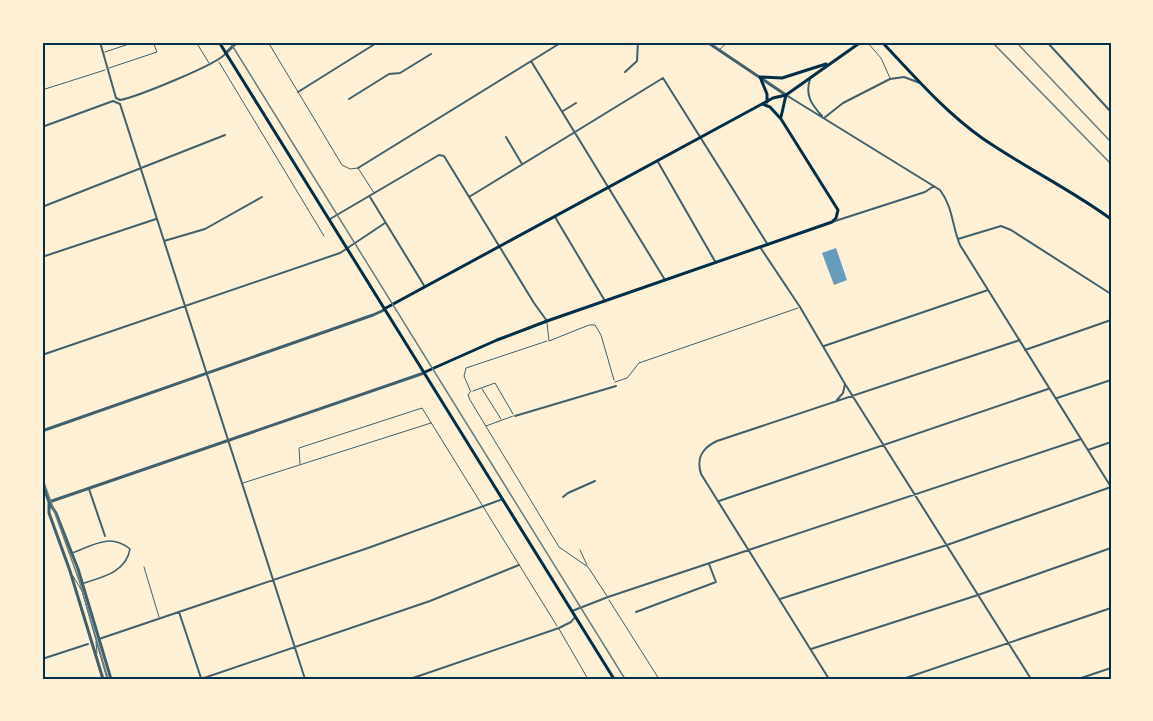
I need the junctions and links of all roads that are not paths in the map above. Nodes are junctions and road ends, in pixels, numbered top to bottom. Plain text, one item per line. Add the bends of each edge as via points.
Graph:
1 (99, 42) edge
2 (135, 42) edge
3 (153, 42) edge
4 (196, 42) edge
5 (219, 42) edge
6 (237, 42) edge
7 (268, 42) edge
8 (378, 42) edge
9 (561, 42) edge
10 (638, 42) edge
11 (707, 42) edge
12 (728, 42) edge
13 (830, 42) edge
14 (835, 42) edge
15 (861, 42) edge
16 (867, 42) edge
17 (882, 42) edge
18 (1047, 42) edge
19 (719, 50) junction
20 (103, 53) junction
21 (226, 53) junction
22 (431, 54) dead end
23 (218, 60) junction
24 (531, 61) junction
25 (828, 63) junction
26 (209, 64) junction
27 (107, 69) junction
28 (625, 72) dead end
29 (812, 75) junction
30 (760, 77) junction
31 (890, 79) junction
32 (922, 84) junction
33 (42, 90) edge
34 (298, 92) junction
35 (786, 94) junction
36 (349, 99) dead end
37 (120, 101) junction
38 (767, 102) junction
39 (576, 103) dead end
40 (762, 104) junction
41 (563, 111) junction
42 (1111, 112) edge
43 (824, 118) junction
44 (781, 119) junction
45 (42, 127) edge
46 (575, 131) junction
47 (225, 135) dead end
48 (506, 137) dead end
49 (701, 138) junction
50 (658, 162) junction
51 (522, 164) junction
52 (141, 168) junction
53 (358, 168) junction
54 (935, 186) junction
55 (609, 189) junction
56 (375, 193) junction
57 (369, 196) junction
58 (262, 197) dead end
59 (469, 197) junction
60 (42, 207) edge
61 (555, 217) junction
62 (157, 219) junction
63 (330, 219) junction
64 (1111, 219) edge
65 (832, 222) junction
66 (385, 223) junction
67 (324, 236) dead end
68 (958, 239) junction
69 (164, 241) junction
70 (768, 245) junction
71 (500, 247) junction
72 (760, 247) junction
73 (347, 249) junction
74 (42, 257) edge
75 (716, 263) junction
76 (665, 280) junction
77 (425, 287) junction
78 (988, 290) junction
79 (1111, 294) edge
80 (605, 301) junction
81 (186, 306) junction
82 (800, 307) junction
83 (384, 309) junction
84 (1111, 320) edge
85 (547, 321) junction
86 (1020, 340) junction
87 (549, 341) junction
88 (822, 347) junction
89 (1025, 350) junction
90 (42, 355) edge
91 (424, 373) junction
92 (206, 374) junction
93 (1111, 380) edge
94 (615, 382) junction
95 (845, 384) junction
96 (616, 386) joint
97 (482, 388) junction
98 (1050, 388) junction
99 (471, 391) junction
100 (852, 395) junction
101 (1056, 399) junction
102 (837, 400) junction
103 (515, 416) junction
104 (501, 420) junction
105 (431, 423) junction
106 (486, 426) junction
107 (42, 430) edge
108 (1081, 439) junction
109 (227, 441) junction
110 (1111, 442) edge
111 (884, 446) junction
112 (1088, 450) junction
113 (300, 464) junction
114 (595, 480) dead end
115 (42, 482) edge
116 (241, 483) junction
117 (1111, 487) edge
118 (89, 489) junction
119 (915, 495) junction
120 (563, 497) dead end
121 (503, 499) junction
122 (719, 501) junction
123 (49, 502) junction
124 (42, 504) edge
125 (482, 506) junction
126 (105, 536) dead end
127 (947, 545) junction
128 (1111, 548) edge
129 (580, 550) dead end
130 (749, 551) junction
131 (71, 554) junction
132 (709, 564) junction
133 (519, 565) junction
134 (144, 567) dead end
135 (588, 567) junction
136 (70, 571) junction
137 (274, 579) junction
138 (83, 583) junction
139 (978, 596) junction
140 (608, 597) junction
141 (780, 599) junction
142 (1111, 608) edge
143 (572, 611) junction
144 (179, 612) junction
145 (636, 612) dead end
146 (575, 617) junction
147 (160, 619) junction
148 (559, 628) junction
149 (97, 640) junction
150 (88, 644) dead end
151 (1009, 644) junction
152 (295, 647) junction
153 (811, 649) junction
154 (42, 659) edge
155 (97, 660) junction
156 (1111, 668) edge
157 (827, 675) junction
158 (107, 679) edge
159 (201, 679) edge
160 (305, 679) edge
161 (410, 679) edge
162 (588, 679) edge
163 (614, 679) edge
164 (659, 679) edge
165 (821, 679) edge
166 (829, 679) edge
167 (903, 679) edge
168 (1031, 679) edge
169 (1078, 679) edge

1 - 20 street
2 - 20 lane
3 - 27 lane via 157,52
4 - 26 lane
5 - 21 main road
6 - 21 street
7 - 34 lane
8 - 34 street
9 - 24 street
10 - 28 street via 637,61
11 - 19 street
12 - 19 lane
13 - 14 lane
15 - 25 main road
16 - 31 lane via 881,58
17 - 32 main road
18 - 42 street
19 - 30 street
20 - 27 street
21 - 23 street
21 - 63 main road
22 - 36 street
23 - 26 street
23 - 67 lane
24 - 41 street
24 - 53 street
25 - 29 main road
25 - 30 main road via 782,78
26 - 37 street
27 - 33 lane
27 - 37 street
29 - 35 main road
29 - 43 street via 808,96
30 - 35 street
30 - 38 main road
31 - 32 street via 904,77
31 - 43 street via 843,103
32 - 64 main road via 980,136
34 - 53 lane via 342,165
35 - 38 main road
35 - 43 street
35 - 44 main road
37 - 45 street
37 - 52 street
38 - 40 main road
39 - 41 street
40 - 44 main road
40 - 49 main road
41 - 46 street
43 - 54 street
44 - 65 main road via 838,210
46 - 49 street via 663,78
46 - 51 street
46 - 55 street
47 - 52 street
48 - 51 street
49 - 50 main road
49 - 70 street
50 - 55 main road
50 - 75 street
51 - 59 street
52 - 60 street
52 - 62 street
53 - 56 lane
54 - 65 street
54 - 68 street via 951,207
55 - 61 main road
55 - 76 street
56 - 57 street
56 - 59 street via 439,155 444,156
57 - 63 street
57 - 66 street
58 - 69 street via 206,229
59 - 71 street
61 - 71 main road
61 - 80 street
62 - 69 street
62 - 74 street
63 - 73 main road
65 - 70 main road
66 - 73 street
66 - 77 street
68 - 78 street
68 - 79 street via 1002,226
69 - 81 street
70 - 72 main road
71 - 77 main road
71 - 85 street
72 - 75 main road
72 - 82 street
73 - 81 street
73 - 83 main road
75 - 76 main road
76 - 80 main road
77 - 83 main road
78 - 86 street
78 - 88 street
80 - 85 main road
81 - 90 street
81 - 92 street
82 - 88 street
82 - 94 lane via 639,363 627,378
83 - 91 main road
83 - 92 street
84 - 89 street
85 - 87 lane
85 - 91 main road
86 - 89 street
86 - 100 street
87 - 94 lane via 595,325
87 - 99 lane via 466,368 464,376
88 - 95 street
89 - 98 street
91 - 109 street
91 - 121 main road
92 - 107 street
92 - 109 street
93 - 101 street
94 - 96 lane
95 - 100 street
95 - 102 street
96 - 103 street
97 - 99 lane
97 - 103 lane via 495,383
97 - 104 lane
98 - 101 street
98 - 111 street
99 - 106 lane via 470,400
100 - 102 street
100 - 111 street
101 - 108 street
102 - 122 street via 717,441 703,450 700,470
103 - 104 lane
104 - 106 lane
105 - 113 lane
105 - 113 lane via 422,408 299,448
105 - 125 lane
106 - 135 lane via 559,547
108 - 112 street
108 - 119 street
109 - 116 street
109 - 118 street
110 - 112 street
111 - 119 street
111 - 122 street
112 - 117 street
113 - 116 lane
114 - 120 street
115 - 123 street
116 - 137 street
117 - 127 street
118 - 123 street
118 - 126 street
119 - 127 street
119 - 130 street
121 - 125 street
121 - 143 main road
122 - 130 street
123 - 124 street
123 - 131 street
123 - 136 street via 49,513
125 - 133 lane
125 - 137 street
127 - 139 street
127 - 141 street
128 - 139 street
129 - 135 lane
130 - 132 street
130 - 141 street
131 - 138 street
131 - 138 street via 112,540 130,549 120,568
132 - 140 street
132 - 145 street via 716,582
133 - 148 lane
133 - 152 street via 430,601
134 - 147 lane
135 - 140 lane
136 - 149 lane via 82,591
136 - 155 street
137 - 144 street
137 - 152 street
138 - 149 street
139 - 151 street
139 - 153 street
140 - 143 street
140 - 164 lane
141 - 153 street
142 - 151 street
143 - 146 main road
144 - 147 street
144 - 159 street
146 - 148 street
146 - 163 main road
147 - 149 street
148 - 161 street
148 - 162 lane
149 - 155 lane
149 - 158 street
150 - 154 street
151 - 167 street
151 - 168 street
152 - 159 street
152 - 160 street
153 - 157 street
155 - 158 street
156 - 169 street
157 - 165 street
157 - 166 street

